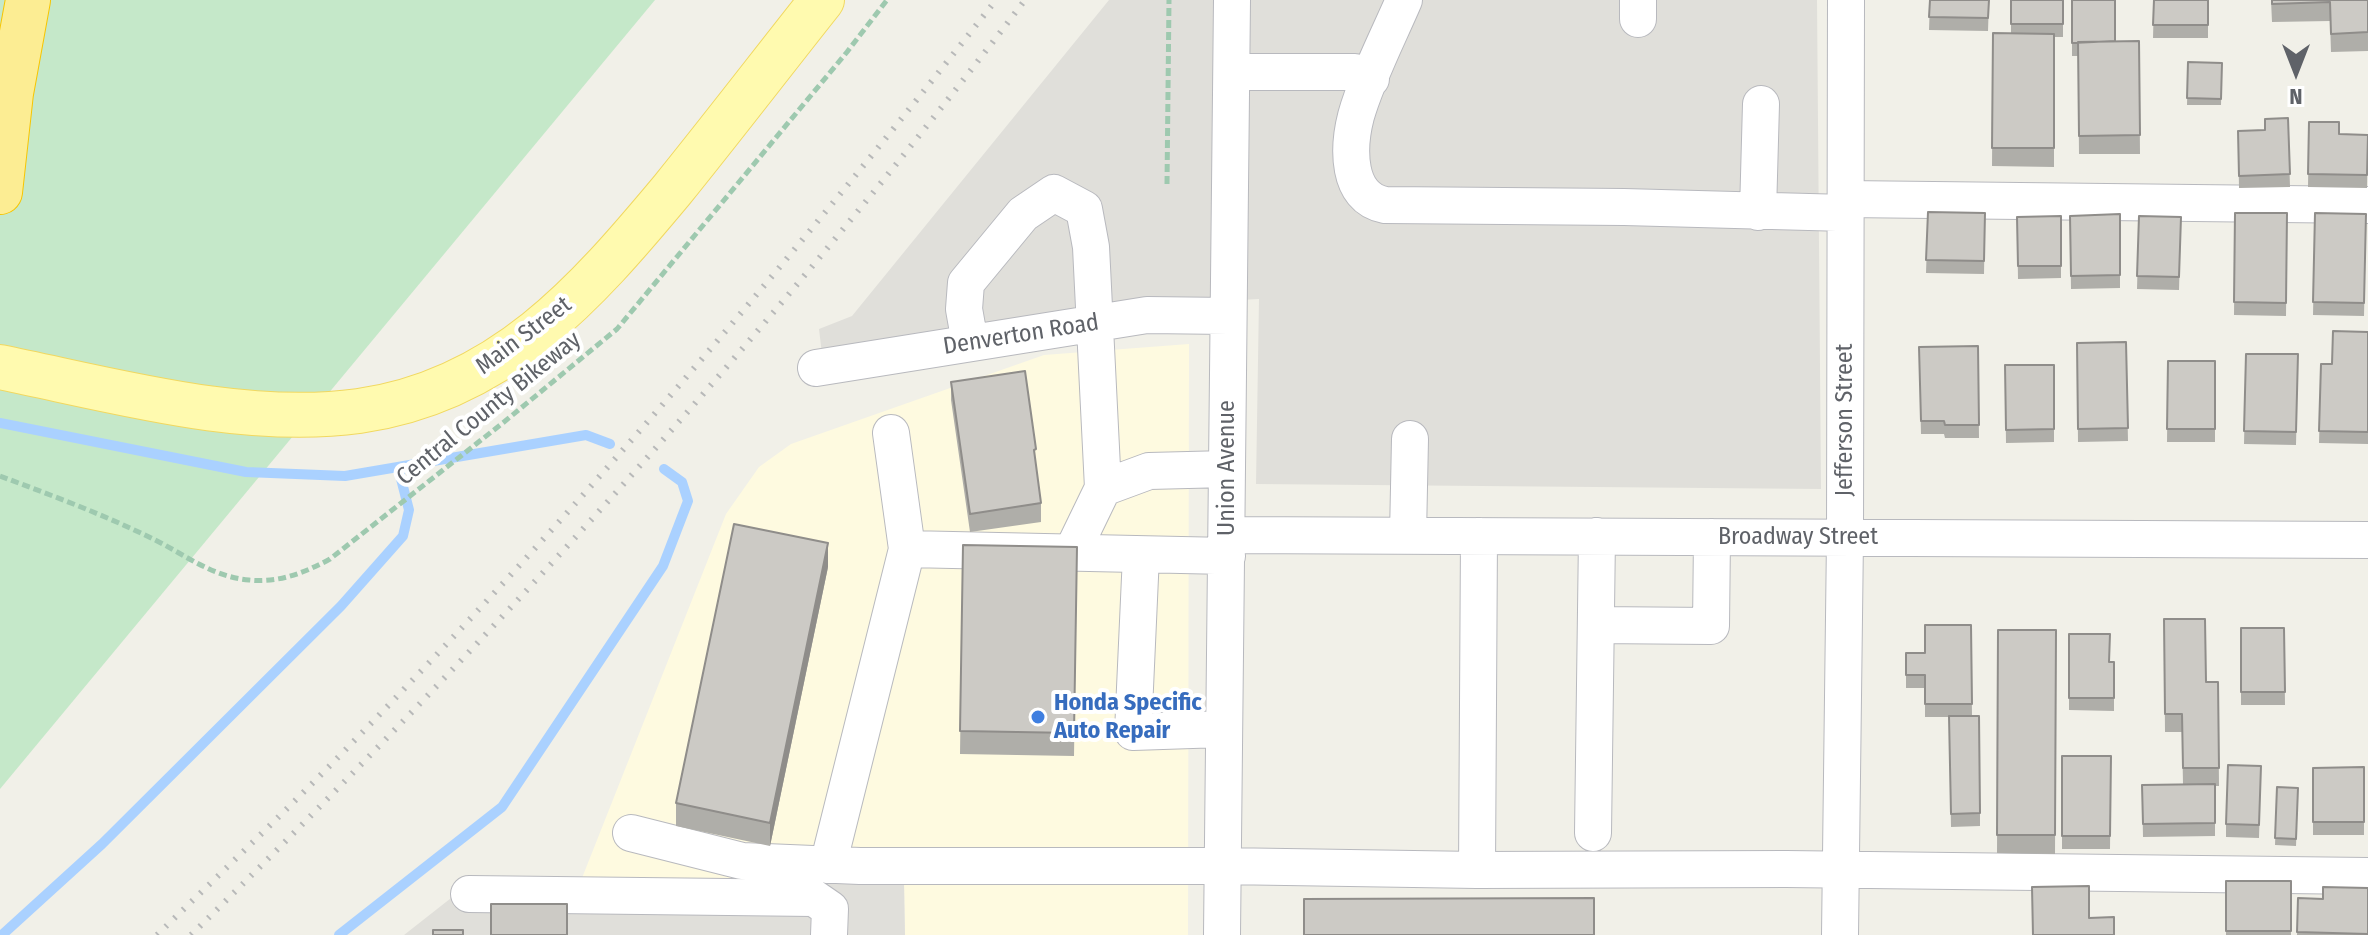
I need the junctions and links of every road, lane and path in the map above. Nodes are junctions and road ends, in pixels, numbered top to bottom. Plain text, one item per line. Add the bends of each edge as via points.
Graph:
1 (28, 0) edge
2 (822, 0) edge
3 (887, 0) edge
4 (1169, 0) edge
5 (1232, 0) edge
6 (1404, 0) edge
7 (1846, 0) edge
8 (1232, 72) junction
9 (1371, 79) junction
10 (1761, 104) dead end
11 (1167, 184) dead end
12 (0, 192) edge
13 (2368, 205) edge
14 (1846, 206) junction
15 (1758, 212) junction
16 (1228, 316) junction
17 (1094, 323) junction
18 (970, 343) junction
19 (0, 367) edge
20 (816, 368) dead end
21 (891, 433) dead end
22 (1410, 439) dead end
23 (1227, 469) junction
24 (0, 476) edge
25 (1103, 488) junction
26 (1408, 535) junction
27 (1479, 536) junction
28 (1597, 536) junction
29 (1712, 537) junction
30 (1845, 538) junction
31 (2368, 540) edge
32 (1227, 546) junction
33 (907, 549) junction
34 (1071, 554) junction
35 (1141, 555) junction
36 (1596, 625) junction
37 (1222, 729) junction
38 (631, 833) dead end
39 (1593, 833) dead end
40 (828, 865) junction
41 (1222, 866) junction
42 (1477, 870) junction
43 (1840, 870) junction
44 (2368, 876) edge
45 (469, 894) dead end
46 (829, 935) edge
47 (1222, 935) edge
48 (1840, 935) edge

1 - 12 highway
2 - 19 main road, Main Street via 617,256 571,304 503,357 452,386 358,411 286,414 150,398
3 - 24 path, Central County Bikeway via 617,329 330,559 306,572 279,579 230,577
4 - 11 path
5 - 8 street, Union Avenue
6 - 9 street
7 - 14 street, Jefferson Street
8 - 9 street via 1355,72
8 - 16 street, Union Avenue
9 - 15 street via 1356,117 1352,156 1360,192 1372,202
10 - 15 street
13 - 14 street
14 - 15 street
14 - 30 street, Jefferson Street
16 - 17 street, Denverton Road via 1147,315
16 - 23 street, Union Avenue
17 - 18 street, Denverton Road
17 - 18 street via 1084,209 1054,193 1023,214 966,283
17 - 25 street
18 - 20 street, Denverton Road
21 - 33 street
22 - 26 street
23 - 25 street via 1149,471
23 - 32 street, Union Avenue
25 - 34 street
26 - 27 street, Broadway Street
26 - 32 street, Broadway Street
27 - 28 street, Broadway Street
27 - 42 street
28 - 29 street, Broadway Street
28 - 36 street
29 - 30 street, Broadway Street
29 - 36 street via 1711,626
30 - 31 street, Broadway Street
30 - 43 street, Jefferson Street
32 - 35 street, Broadway Street
32 - 37 street, Union Avenue
33 - 34 street, Broadway Street
33 - 40 street
34 - 35 street, Broadway Street
35 - 37 street via 1133,732
36 - 39 street
37 - 41 street, Union Avenue
38 - 40 street via 742,861
40 - 41 street
41 - 42 street
41 - 47 street, Union Avenue
42 - 43 street
43 - 44 street
43 - 48 street, Jefferson Street
45 - 46 street via 814,898 830,909

